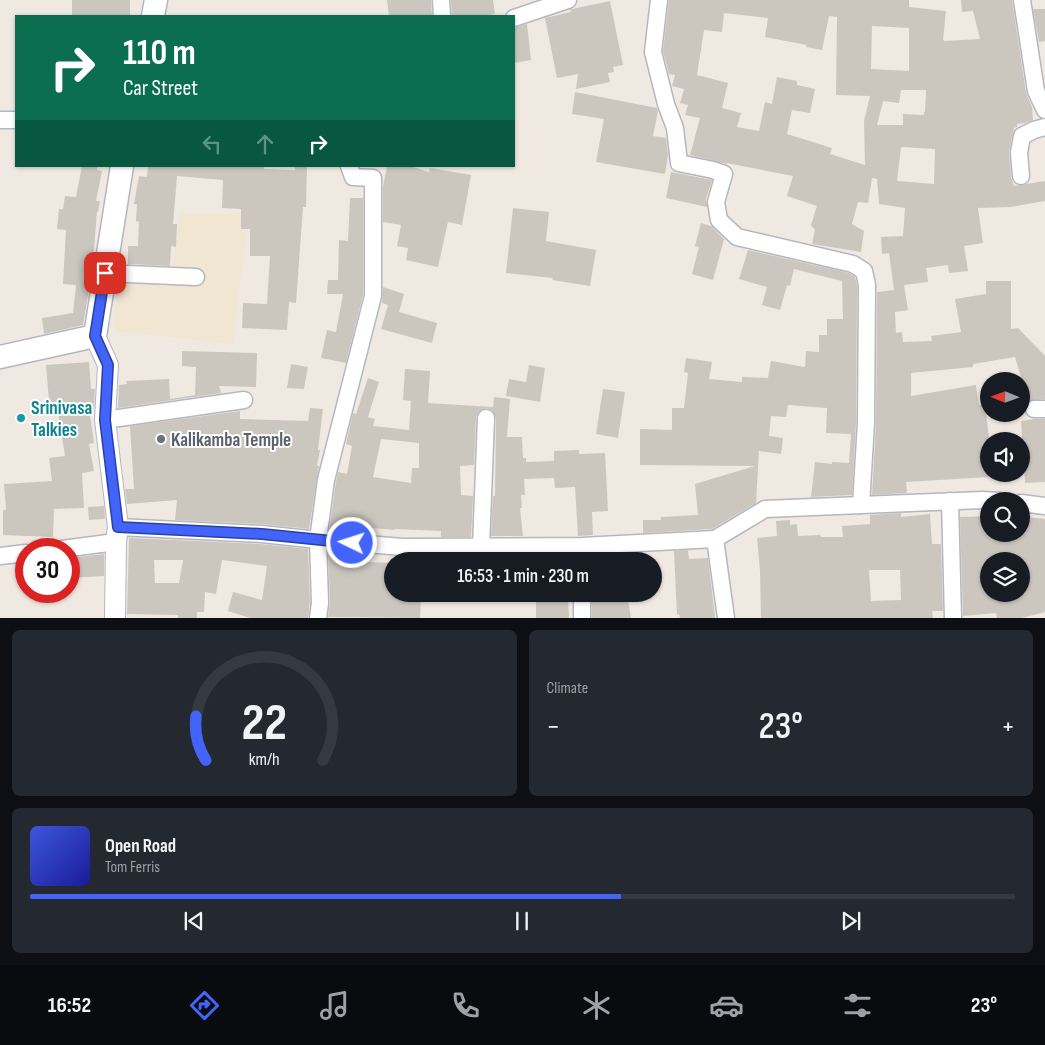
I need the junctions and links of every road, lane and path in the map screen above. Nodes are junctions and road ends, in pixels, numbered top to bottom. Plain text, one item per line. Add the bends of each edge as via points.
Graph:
1 (156, 0) edge
2 (441, 0) edge
3 (568, 0) edge
4 (659, 0) edge
5 (1022, 0) edge
6 (544, 4) edge
7 (153, 15) edge
8 (442, 15) edge
9 (515, 18) edge
10 (1045, 110) edge
11 (0, 120) edge
12 (15, 120) edge
13 (1045, 127) edge
14 (122, 167) edge
15 (355, 170) edge
16 (1021, 176) dead end
17 (105, 273) junction
18 (196, 277) dead end
19 (95, 336) junction
20 (0, 357) edge
21 (244, 400) dead end
22 (486, 418) dead end
23 (105, 420) junction
24 (980, 500) edge
25 (950, 501) junction
26 (1030, 504) edge
27 (861, 505) junction
28 (1045, 506) edge
29 (117, 534) junction
30 (715, 539) junction
31 (318, 540) junction
32 (80, 544) edge
33 (481, 546) junction
34 (557, 552) edge
35 (600, 552) edge
36 (15, 554) edge
37 (0, 556) edge
38 (582, 602) edge
39 (115, 618) edge
40 (318, 618) edge
41 (582, 618) edge
42 (726, 618) edge
43 (953, 618) edge

1 - 7 main road
2 - 8 street
3 - 6 street
4 - 27 street via 654,52 675,128 679,163 724,174 716,202 719,220 737,236 853,264 864,271 867,285 866,414
5 - 10 street via 1036,91
6 - 9 street
11 - 12 street
13 - 16 street via 1022,136 1019,153
14 - 17 main road
15 - 31 street via 373,178 373,296 326,480
17 - 18 street
17 - 19 main road
19 - 20 main road
19 - 23 street via 108,365
21 - 23 street
22 - 33 street
23 - 29 street
24 - 25 street
25 - 27 street
25 - 43 street
26 - 28 street
27 - 30 street via 765,509
29 - 31 street via 262,534
29 - 32 street
29 - 39 street
30 - 35 street
30 - 42 street
31 - 33 street via 403,546
31 - 40 street
33 - 34 street
36 - 37 street
38 - 41 street

